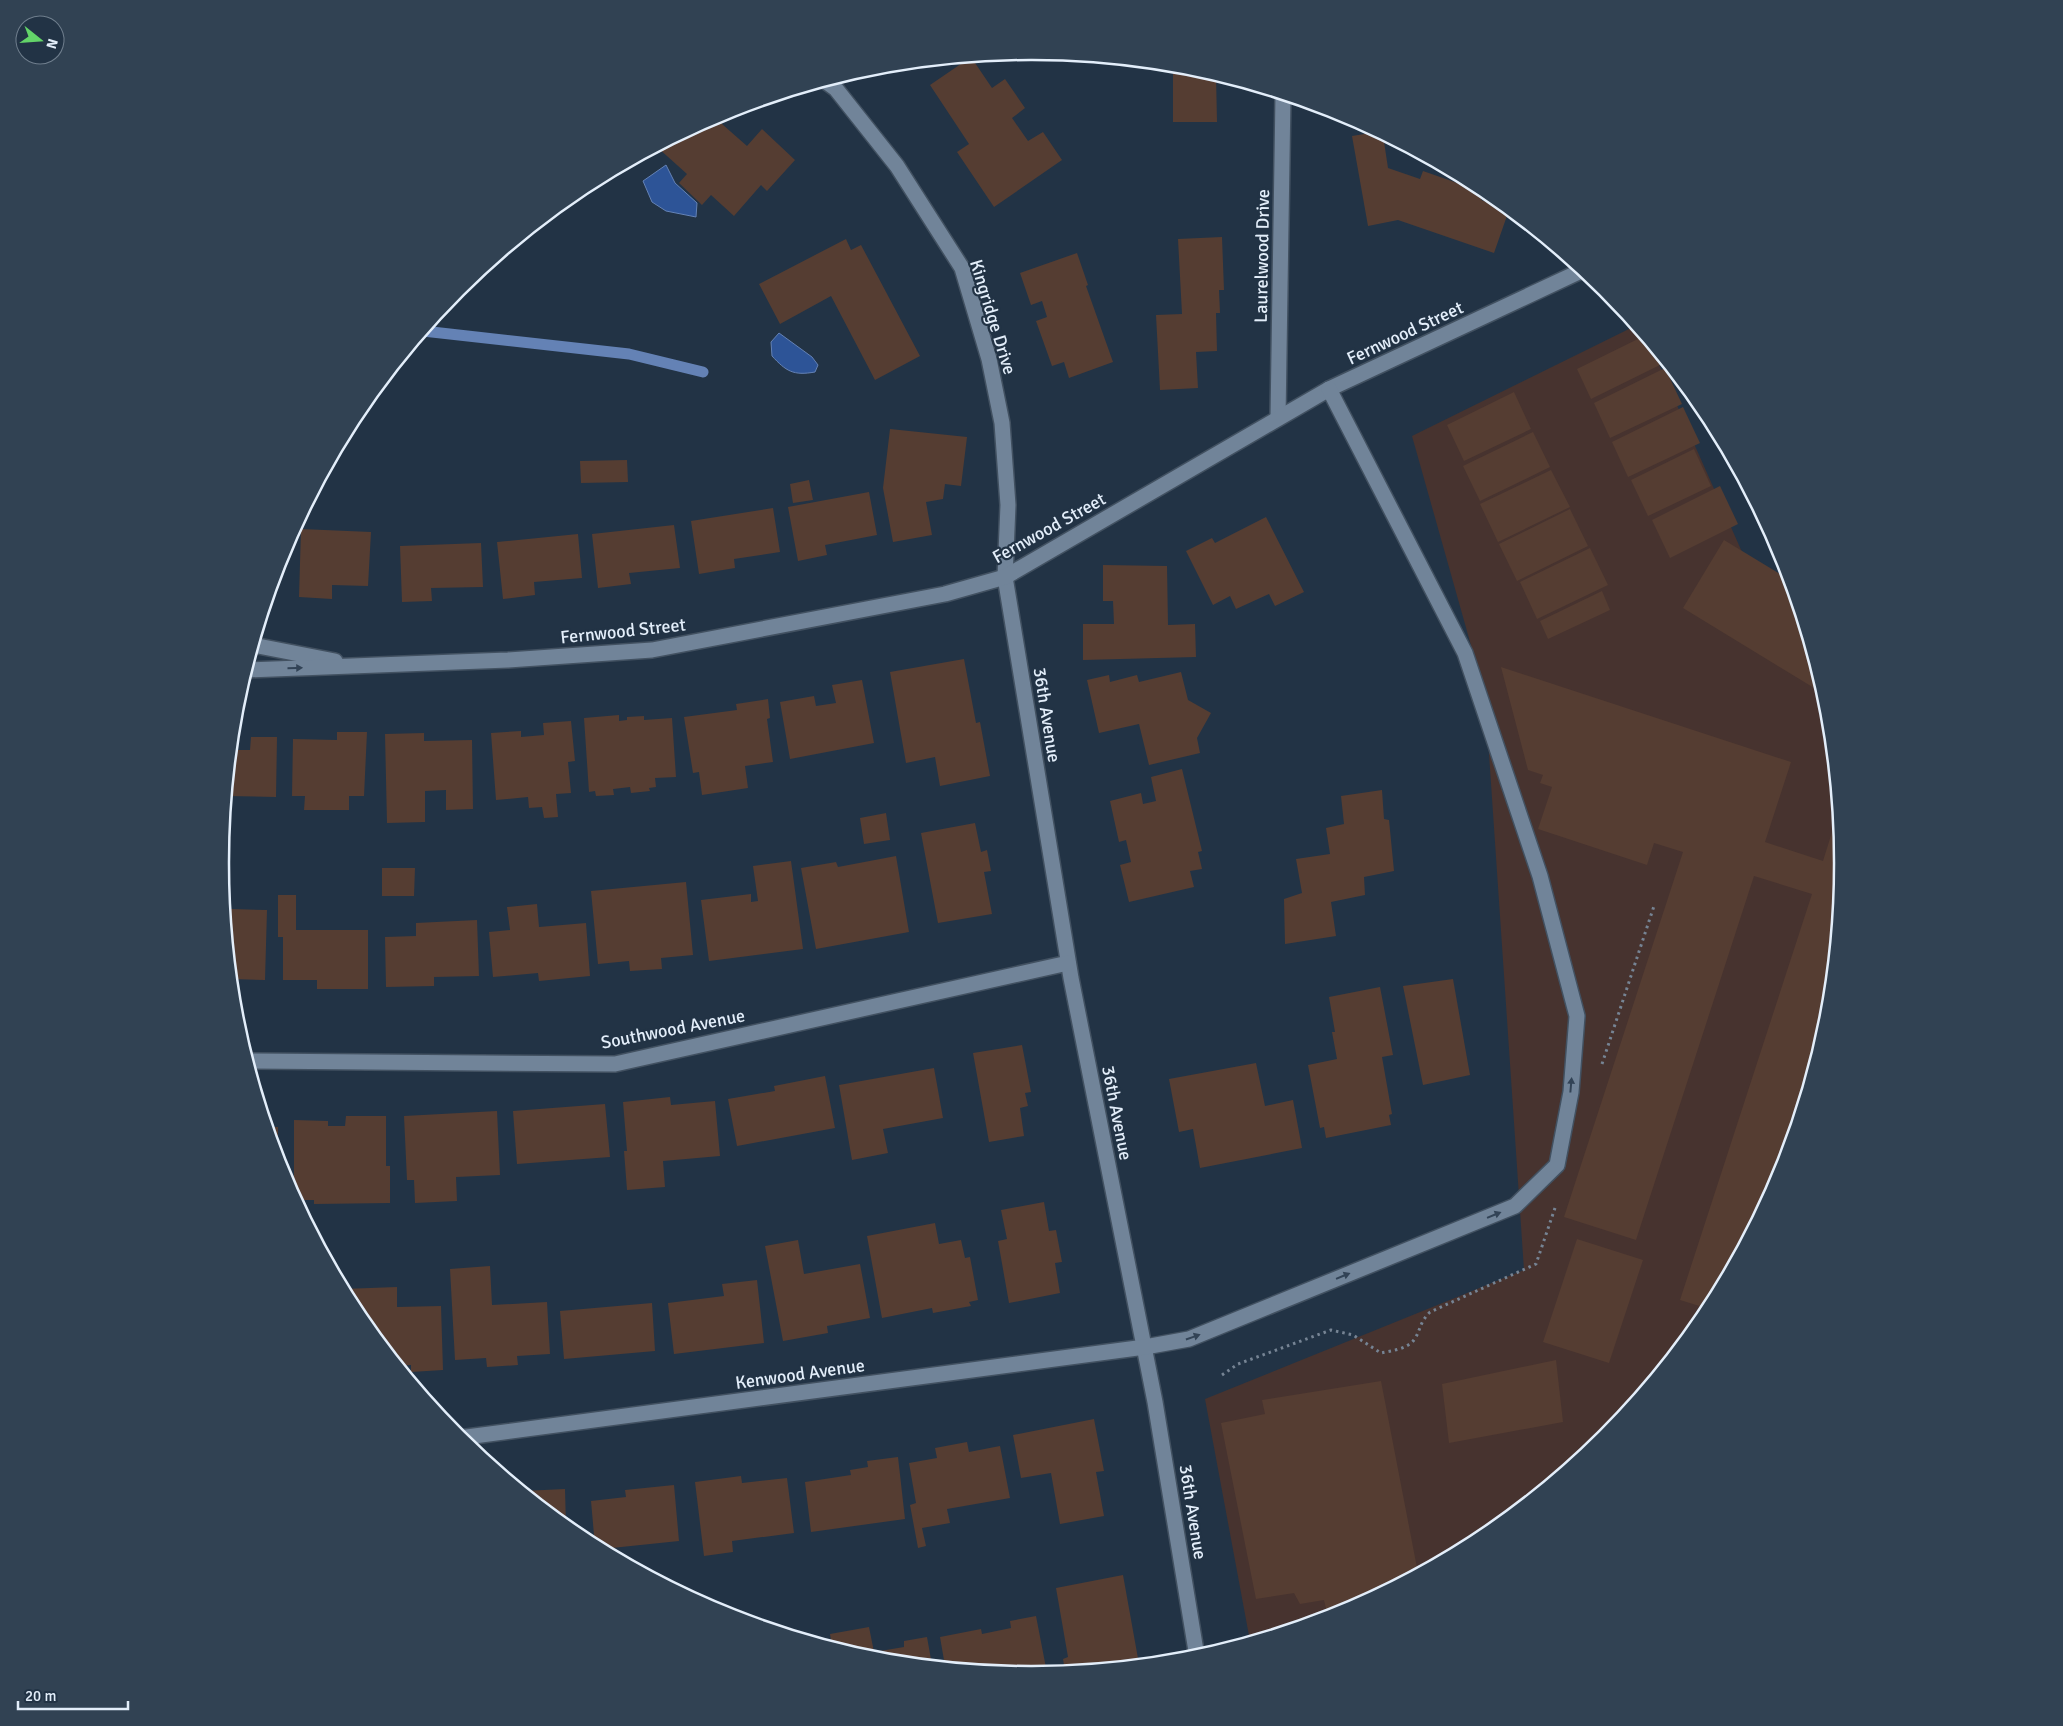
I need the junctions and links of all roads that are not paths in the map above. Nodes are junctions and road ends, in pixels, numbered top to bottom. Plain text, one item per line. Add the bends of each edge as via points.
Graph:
1 (831, 85) edge
2 (1283, 101) edge
3 (1576, 273) edge
4 (1329, 389) junction
5 (1278, 418) junction
6 (1005, 577) junction
7 (259, 646) edge
8 (363, 667) junction
9 (253, 670) edge
10 (1068, 963) junction
11 (254, 1061) edge
12 (1145, 1347) junction
13 (470, 1437) edge
14 (1196, 1649) edge

1 - 6 street, Kingridge Drive via 897,166 962,268 989,359 1002,423 1008,505
2 - 5 street, Laurelwood Drive
3 - 4 street, Fernwood Street
4 - 5 street, Fernwood Street
12 -> 4 street, Kenwood Avenue via 1189,1339 1515,1206 1557,1165 1566,1120 1577,1016 1540,876 1465,653
5 - 6 street, Fernwood Street
6 - 8 street, Fernwood Street via 946,594 652,650
6 - 10 street, 36th Avenue
7 - 8 street, Fernwood Street
9 -> 8 street, Fernwood Street
10 - 11 street, Southwood Avenue via 615,1064
10 - 12 street, 36th Avenue
12 - 13 street, Kenwood Avenue
12 - 14 street, 36th Avenue

